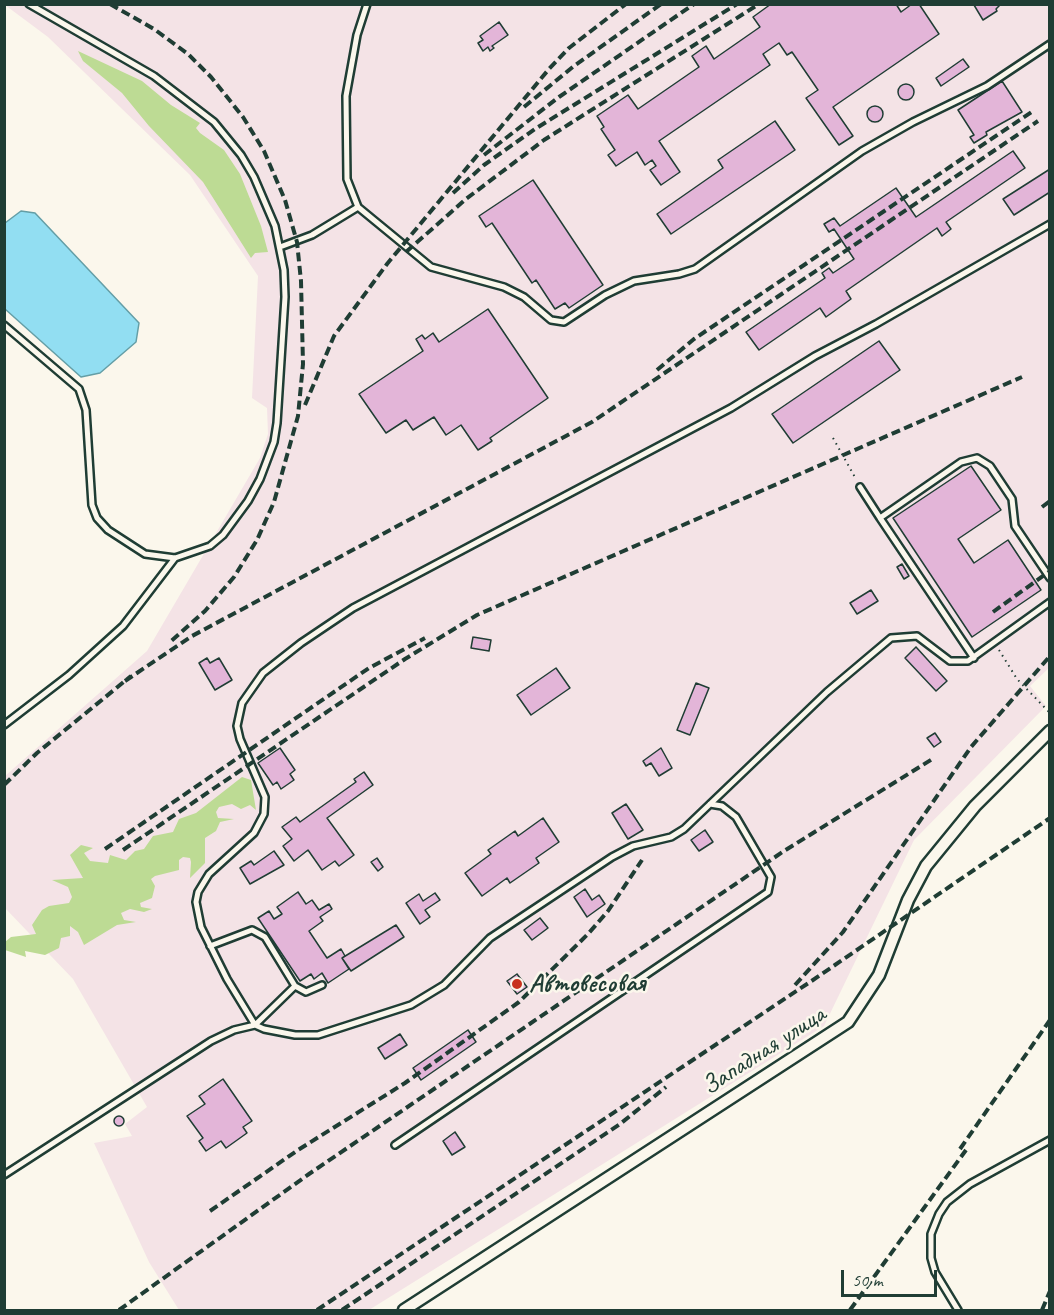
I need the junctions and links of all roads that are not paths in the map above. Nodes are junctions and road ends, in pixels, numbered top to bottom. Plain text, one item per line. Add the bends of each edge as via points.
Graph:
1 (29, 4) edge
2 (367, 4) edge
3 (1050, 44) edge
4 (358, 207) junction
5 (1050, 224) edge
6 (280, 247) junction
7 (4, 326) edge
8 (860, 487) road end
9 (880, 518) junction
10 (175, 558) junction
11 (1050, 578) edge
12 (1050, 602) edge
13 (974, 658) junction
14 (4, 725) edge
15 (1050, 731) edge
16 (710, 804) junction
17 (210, 946) junction
18 (322, 985) dead end
19 (295, 986) junction
20 (255, 1025) junction
21 (1050, 1140) edge
22 (394, 1145) dead end
23 (4, 1175) edge
24 (404, 1311) edge
25 (958, 1311) edge

1 - 6 lane via 154,76 214,122 254,177
2 - 4 lane via 346,96 347,179
3 - 4 lane via 987,86 862,151 695,268 634,281 564,322 551,320 524,297 504,287 431,267
4 - 6 lane via 303,240
5 - 17 lane via 815,356 731,408 353,608 263,673 242,703 237,726 265,797 264,814 254,833 210,874 198,892 196,913
6 - 10 lane via 284,327 278,423 268,459 248,501 223,535 210,546
7 - 10 lane via 79,390 86,410 92,505 97,518 131,547 145,554
8 - 9 lane
9 - 11 lane via 961,462 977,458 990,466 1012,499 1015,526
9 - 13 lane
10 - 14 lane via 115,634
12 - 13 lane
13 - 16 lane via 957,663 917,636 891,638 827,692
15 - 24 street, Западная улица via 975,806 926,866 908,900 879,975 848,1022
16 - 20 lane via 677,833 623,851 501,930 424,999 318,1035 285,1034
16 - 22 lane via 722,806 736,817 771,877 768,892
17 - 19 lane via 247,931 257,931
17 - 20 lane
18 - 19 lane via 306,993
19 - 20 lane
20 - 23 lane via 211,1041
21 - 25 lane via 970,1184 947,1202 939,1214 931,1234 931,1258

